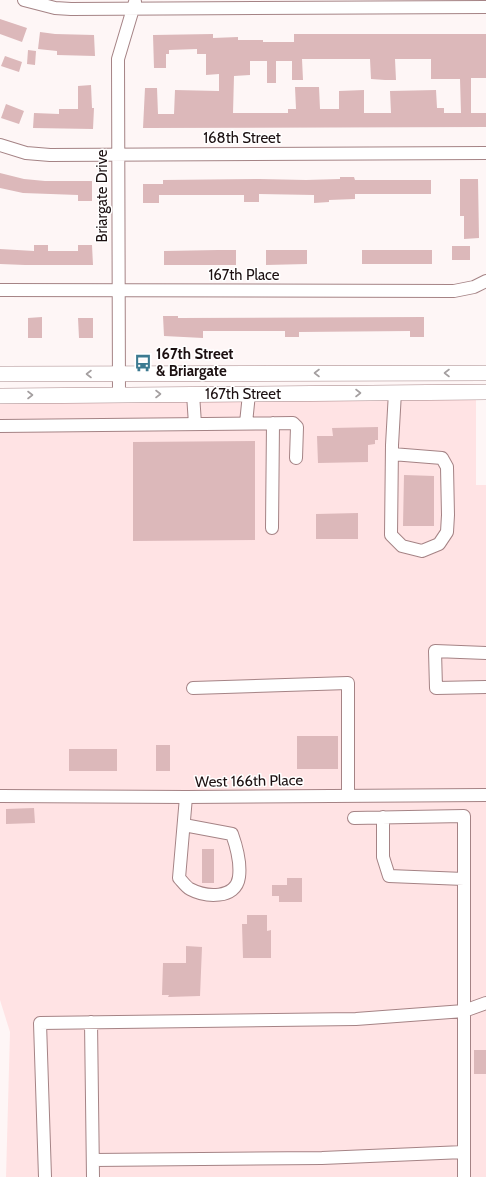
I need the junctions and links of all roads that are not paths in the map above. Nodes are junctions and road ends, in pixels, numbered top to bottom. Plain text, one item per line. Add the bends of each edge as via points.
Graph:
1 (24, 0) edge
2 (135, 4) edge
3 (486, 7) edge
4 (0, 145) edge
5 (486, 153) edge
6 (118, 154) junction
7 (486, 281) edge
8 (0, 290) edge
9 (118, 291) junction
10 (486, 373) edge
11 (0, 374) edge
12 (118, 374) junction
13 (395, 392) junction
14 (486, 392) edge
15 (119, 394) junction
16 (193, 394) junction
17 (249, 394) junction
18 (0, 396) edge
19 (246, 423) junction
20 (273, 423) junction
21 (195, 424) junction
22 (0, 426) edge
23 (392, 454) junction
24 (296, 458) dead end
25 (272, 528) dead end
26 (486, 653) edge
27 (486, 687) edge
28 (193, 688) dead end
29 (486, 795) edge
30 (6, 796) edge
31 (348, 796) junction
32 (186, 797) junction
33 (383, 817) junction
34 (354, 818) dead end
35 (184, 824) junction
36 (464, 879) junction
37 (486, 1004) edge
38 (464, 1011) junction
39 (91, 1022) junction
40 (464, 1152) junction
41 (92, 1160) junction
42 (45, 1177) edge
43 (93, 1177) edge
44 (464, 1177) edge

1 - 2 street via 62,8
2 - 3 street
2 - 6 street, Briargate Drive via 118,59
4 - 6 street, 168th Street via 37,154
5 - 6 street, 168th Street
6 - 9 street, Briargate Drive
7 - 9 street, 167th Place via 474,287 454,291
8 - 9 street, 167th Place
9 - 12 street, Briargate Drive
10 -> 12 main road, 167th Street
12 -> 11 main road, 167th Street
12 - 15 street, Briargate Drive
13 - 14 main road, 167th Street
17 -> 13 main road, 167th Street
13 - 23 street
15 -> 16 main road, 167th Street
18 -> 15 main road, 167th Street
16 - 17 main road, 167th Street
16 - 21 street
17 - 19 street
19 - 20 street
19 - 21 street
20 - 24 street via 293,423 297,427
20 - 25 street
21 - 22 street
23 - 23 street via 391,536 402,546 422,551 439,544 447,532 447,467 442,458
26 - 27 street via 435,651 436,688
28 - 31 street via 348,683
29 - 31 street, West 166th Place
30 - 32 street, West 166th Place
31 - 32 street, West 166th Place
32 - 35 street
33 - 34 street
33 - 36 street via 383,857 389,876
33 - 36 street via 464,816
35 - 35 street via 179,878 188,889 205,894 222,895 232,891 239,878 238,852 232,834
36 - 38 street
37 - 38 street
38 - 39 street via 356,1019
38 - 40 street
39 - 41 street
39 - 42 street via 40,1023
40 - 41 street via 322,1158
40 - 44 street
41 - 43 street

